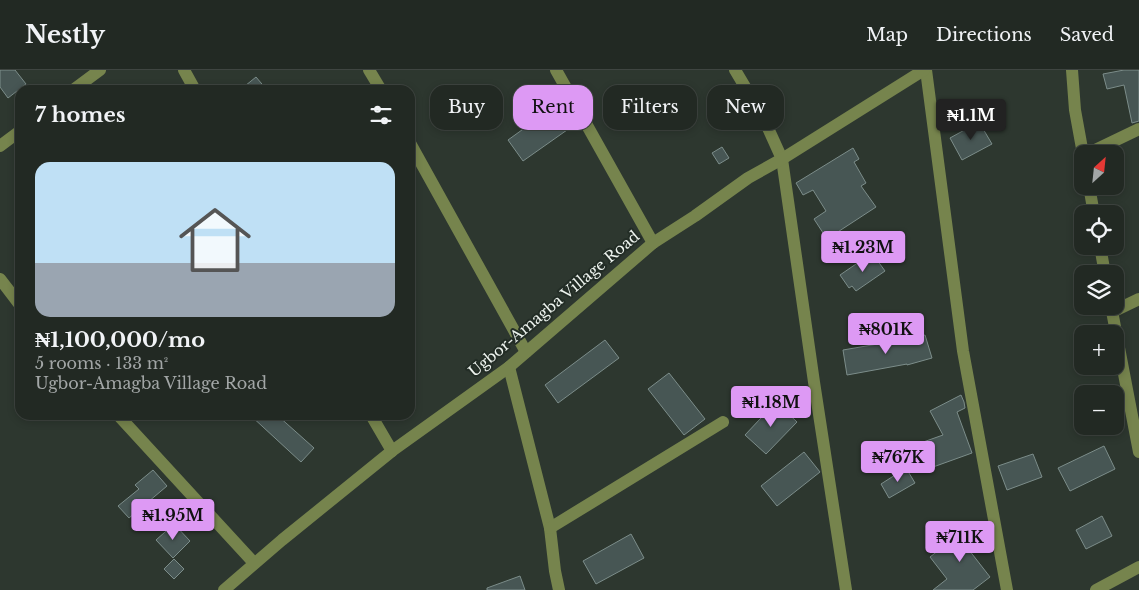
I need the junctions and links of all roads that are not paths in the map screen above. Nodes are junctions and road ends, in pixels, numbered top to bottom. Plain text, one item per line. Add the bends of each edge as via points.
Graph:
1 (100, 70) edge
2 (184, 70) edge
3 (369, 70) edge
4 (556, 70) edge
5 (735, 70) edge
6 (925, 70) edge
7 (1072, 70) edge
8 (80, 85) edge
9 (192, 85) edge
10 (377, 85) edge
11 (1139, 130) edge
12 (15, 135) edge
13 (1083, 145) edge
14 (1105, 145) edge
15 (0, 146) edge
16 (415, 152) edge
17 (782, 159) junction
18 (653, 243) junction
19 (0, 279) edge
20 (15, 298) edge
21 (1139, 299) edge
22 (1124, 305) edge
23 (1113, 315) edge
24 (526, 352) junction
25 (509, 367) junction
26 (123, 420) edge
27 (374, 420) edge
28 (723, 422) dead end
29 (392, 451) junction
30 (1139, 452) edge
31 (550, 528) junction
32 (254, 563) junction
33 (1139, 567) edge
34 (228, 588) edge
35 (559, 590) edge
36 (846, 590) edge
37 (1007, 590) edge
38 (1096, 590) edge

1 - 8 street
2 - 9 street
3 - 10 street
4 - 18 street
5 - 17 street via 763,117
6 - 17 street, Ugbor-Amagba Village Road
6 - 37 street via 963,350
7 - 13 street via 1075,110
11 - 14 street
12 - 15 street
16 - 24 street
17 - 18 street, Ugbor-Amagba Village Road via 748,178
17 - 36 street
18 - 24 street, Ugbor-Amagba Village Road
19 - 20 street
21 - 22 street
23 - 30 street
24 - 25 street, Ugbor-Amagba Village Road
25 - 29 street, Ugbor-Amagba Village Road
25 - 31 street
26 - 32 street
27 - 29 street
28 - 31 street
29 - 32 street, Ugbor-Amagba Village Road
31 - 35 street
32 - 34 street, Ugbor-Amagba Village Road
33 - 38 street

